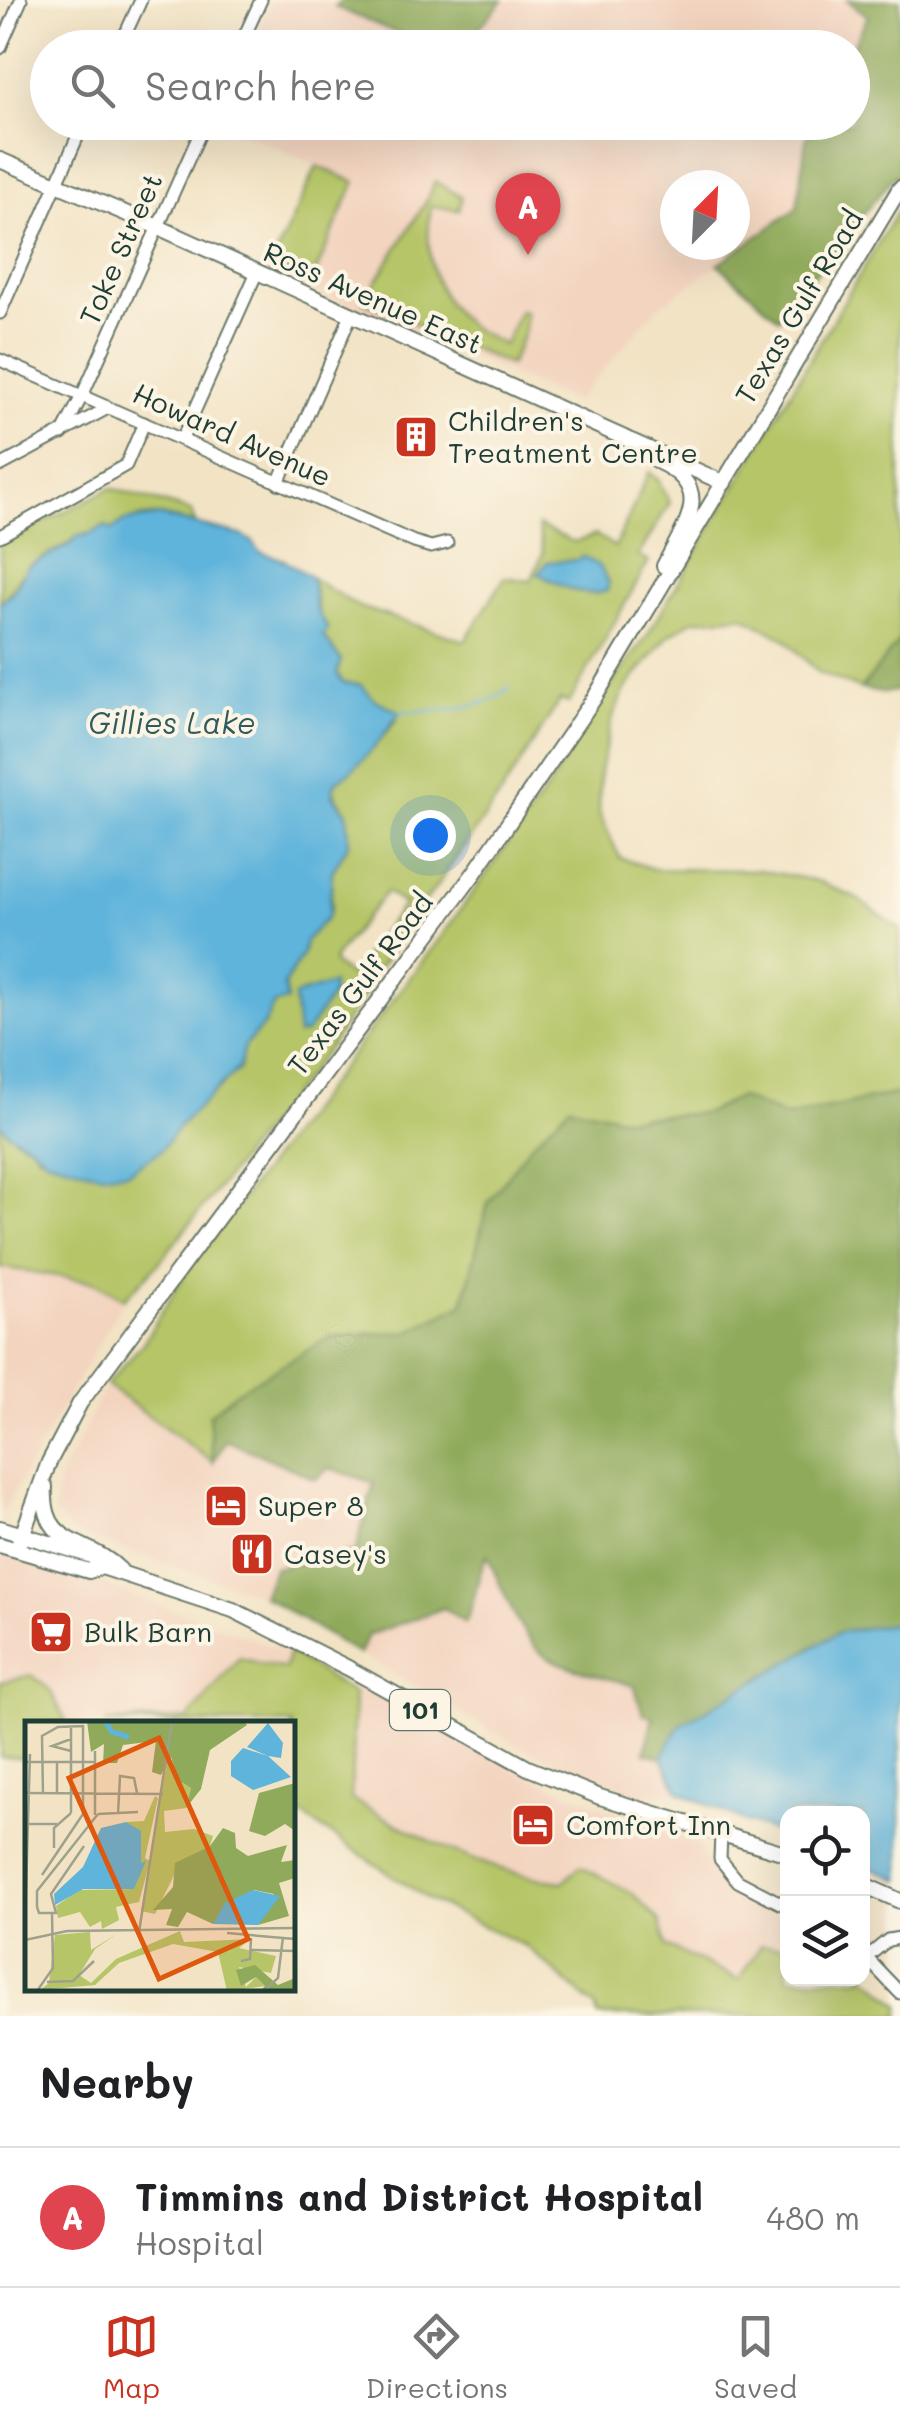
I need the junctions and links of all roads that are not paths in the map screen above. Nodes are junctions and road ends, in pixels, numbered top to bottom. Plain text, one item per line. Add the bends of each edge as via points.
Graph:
1 (21, 0) edge
2 (141, 0) edge
3 (260, 0) edge
4 (127, 30) edge
5 (247, 30) edge
6 (0, 48) edge
7 (75, 140) edge
8 (197, 140) edge
9 (0, 160) edge
10 (55, 183) junction
11 (900, 188) edge
12 (158, 227) junction
13 (257, 272) junction
14 (0, 313) edge
15 (351, 315) junction
16 (0, 360) edge
17 (82, 396) junction
18 (108, 408) junction
19 (144, 423) junction
20 (608, 430) junction
21 (62, 434) junction
22 (182, 439) junction
23 (0, 466) edge
24 (724, 482) junction
25 (278, 483) junction
26 (0, 536) edge
27 (447, 543) dead end
28 (656, 595) junction
29 (44, 1476) junction
30 (0, 1528) edge
31 (19, 1542) junction
32 (0, 1545) edge
33 (123, 1573) junction
34 (722, 1836) junction
35 (780, 1852) edge
36 (870, 1887) edge
37 (900, 1900) edge
38 (780, 1904) edge
39 (900, 1938) edge
40 (870, 1952) edge
41 (870, 1960) edge
42 (900, 1993) edge

1 - 6 street
2 - 4 street
3 - 5 street
7 - 10 street
8 - 12 street, Toke Street
9 - 10 main road, Ross Avenue East
10 - 12 main road, Ross Avenue East
10 - 14 street
11 - 24 main road, Texas Gulf Road
12 - 13 main road, Ross Avenue East
12 - 17 street, Toke Street
13 - 15 main road, Ross Avenue East
13 - 22 street
15 - 20 main road, Ross Avenue East
15 - 25 street
16 - 17 street, Howard Avenue
17 - 18 street, Howard Avenue
17 - 21 street, Toke Street
18 - 19 street, Howard Avenue
18 - 21 street
19 - 22 street, Howard Avenue
19 - 26 street via 126,465
20 - 24 main road, Ross Avenue East
20 - 28 main road via 677,473 693,497
21 - 23 street
22 - 25 street, Howard Avenue
24 - 28 main road, Texas Gulf Road
25 - 27 street, Howard Avenue via 414,542
28 - 29 main road, Texas Gulf Road via 475,872 80,1403
29 - 31 main road, Texas Gulf Road
29 - 33 main road via 45,1511 56,1530
30 - 31 main road, 101
31 - 32 main road, 101
31 - 33 main road, 101 via 92,1556
33 - 34 main road, 101 via 233,1610 528,1768
34 - 35 main road, 101
34 - 38 street via 720,1859 738,1880
36 - 37 main road
39 - 40 street
41 - 42 street

